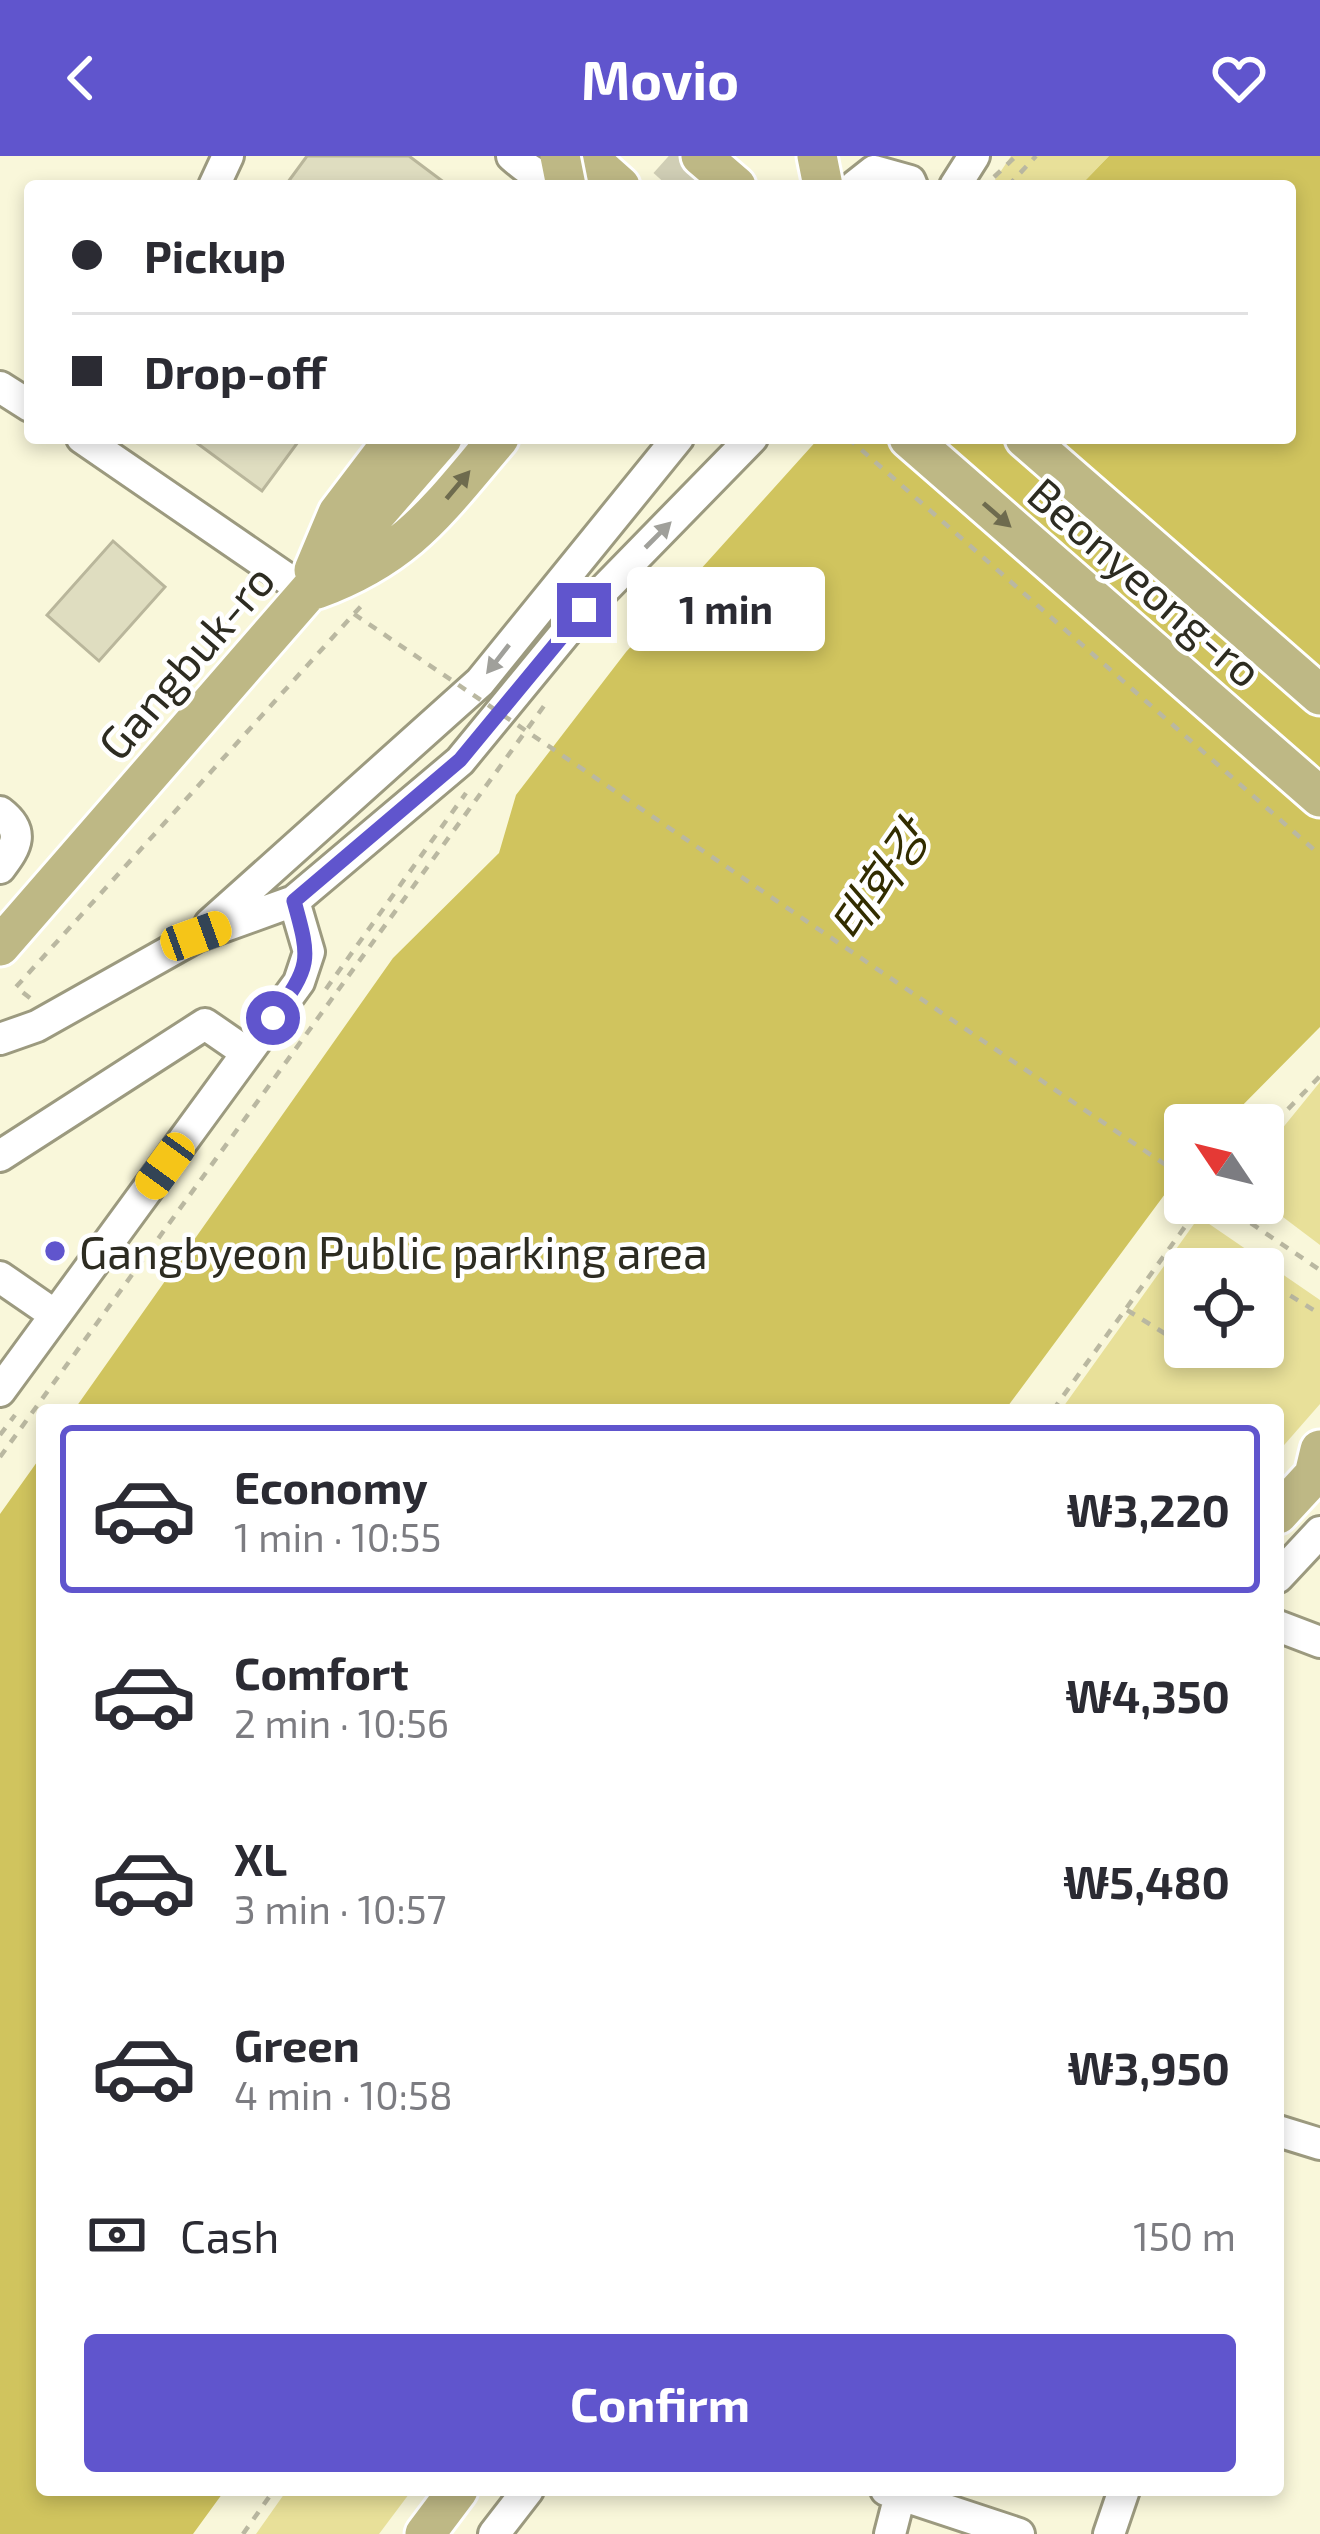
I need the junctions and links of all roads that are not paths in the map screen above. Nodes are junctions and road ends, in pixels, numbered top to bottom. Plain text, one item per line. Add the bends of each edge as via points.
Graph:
1 (512, 156) edge
2 (582, 156) edge
3 (701, 156) edge
4 (612, 180) edge
5 (729, 180) edge
6 (861, 180) edge
7 (906, 180) edge
8 (93, 444) edge
9 (390, 444) edge
10 (437, 444) edge
11 (494, 444) edge
12 (673, 444) edge
13 (746, 444) edge
14 (916, 444) edge
15 (1032, 444) edge
16 (308, 593) junction
17 (1320, 695) edge
18 (1320, 797) edge
19 (7, 818) edge
20 (0, 868) edge
21 (294, 901) junction
22 (196, 936) junction
23 (2, 939) edge
24 (0, 1040) edge
25 (247, 1053) junction
26 (0, 1156) edge
27 (0, 1276) edge
28 (55, 1316) junction
29 (8, 1383) edge
30 (1318, 1466) edge
31 (1284, 1507) edge
32 (1320, 1532) edge
33 (1284, 1571) edge
34 (1284, 1628) edge
35 (1320, 1642) edge
36 (1284, 2133) edge
37 (1320, 2144) edge
38 (453, 2496) edge
39 (523, 2496) edge
40 (893, 2496) edge
41 (902, 2496) edge
42 (1122, 2496) edge
43 (424, 2534) edge
44 (494, 2534) edge
45 (890, 2534) edge
46 (1019, 2534) edge
47 (1109, 2534) edge

1 - 2 street via 548,177
2 - 4 main road
3 - 5 main road
6 - 7 street via 874,171
8 - 16 street
9 - 16 main road via 318,552
10 - 16 main road, Gangbuk-ro
16 -> 11 main road via 351,577 418,532
12 -> 22 street via 480,682
21 -> 13 street via 460,760 584,610
14 -> 18 main road, Beonyeong-ro
15 - 17 main road, Beonyeong-ro
16 - 23 main road, Gangbuk-ro
19 - 20 street via 18,836
21 - 22 street
21 - 25 street via 309,952 299,982
22 - 24 street
25 - 26 street via 205,1024
25 - 28 street
27 - 28 street
28 - 29 street
30 - 31 main road
32 - 33 street
34 - 35 street
36 - 37 street
38 - 43 main road
39 - 44 street
40 - 45 street
41 - 46 street
42 - 47 street

